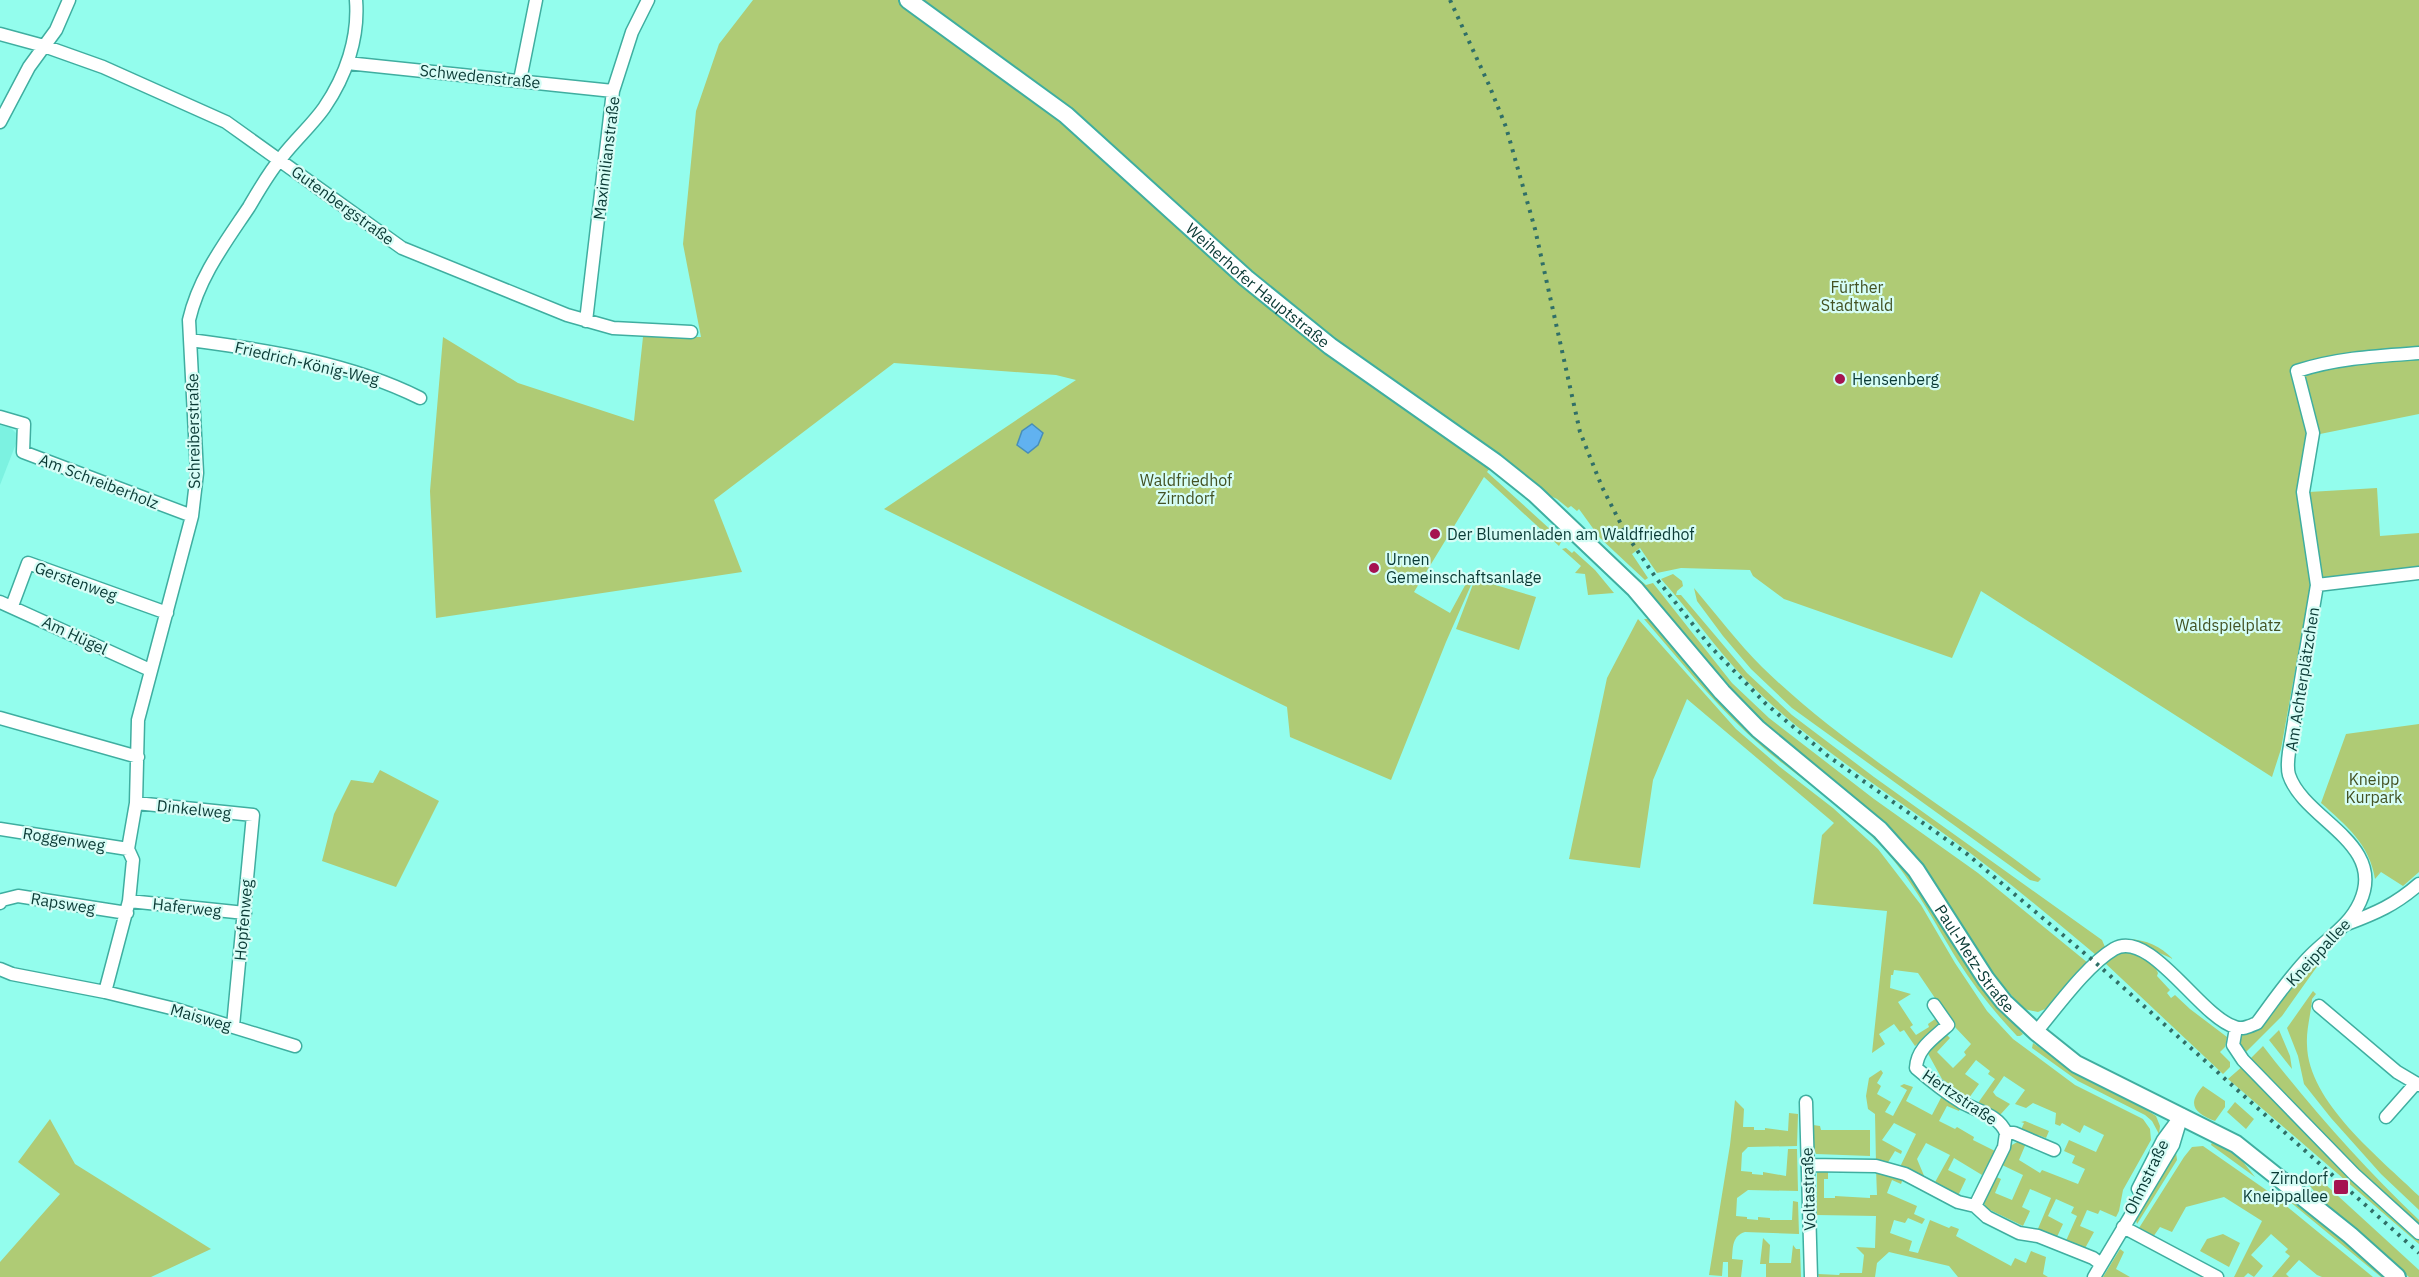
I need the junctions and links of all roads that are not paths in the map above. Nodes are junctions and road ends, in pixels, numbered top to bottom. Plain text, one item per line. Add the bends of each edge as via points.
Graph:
1 (69, 0) edge
2 (356, 0) edge
3 (536, 0) edge
4 (648, 0) edge
5 (908, 0) edge
6 (0, 34) edge
7 (44, 46) junction
8 (347, 63) junction
9 (520, 80) junction
10 (613, 90) junction
11 (0, 122) edge
12 (280, 159) junction
13 (586, 321) junction
14 (691, 332) dead end
15 (190, 340) junction
16 (2419, 353) edge
17 (420, 398) dead end
18 (0, 417) edge
19 (192, 516) junction
20 (1612, 566) joint
21 (2419, 573) edge
22 (2317, 585) junction
23 (0, 602) edge
24 (12, 606) junction
25 (167, 613) junction
26 (150, 670) junction
27 (0, 718) edge
28 (138, 757) junction
29 (2288, 773) joint
30 (136, 803) junction
31 (253, 815) joint
32 (0, 829) edge
33 (128, 849) junction
34 (2419, 884) edge
35 (0, 903) edge
36 (128, 907) junction
37 (244, 913) junction
38 (2347, 924) junction
39 (0, 969) edge
40 (105, 992) junction
41 (1934, 1005) dead end
42 (2319, 1006) dead end
43 (233, 1026) junction
44 (2236, 1028) junction
45 (2036, 1032) junction
46 (295, 1046) dead end
47 (2418, 1084) edge
48 (1806, 1102) dead end
49 (2182, 1115) junction
50 (2386, 1117) dead end
51 (2006, 1133) junction
52 (2054, 1150) dead end
53 (1808, 1165) junction
54 (1975, 1206) junction
55 (2123, 1227) junction
56 (2419, 1233) edge
57 (2101, 1264) junction
58 (1811, 1277) edge
59 (2094, 1277) edge
60 (2217, 1277) edge
61 (2397, 1277) edge

1 - 7 street
2 - 8 street, Schreiberstraße via 355,39
3 - 9 street
4 - 10 street, Maximilianstraße via 632,32
5 - 20 street, Weiherhofer Hauptstraße via 1066,115 1246,278 1330,346 1495,462
6 - 7 street, Gutenbergstraße
7 - 11 street
7 - 12 street, Gutenbergstraße via 103,67 226,122
8 - 9 street, Schwedenstraße
8 - 12 street, Schreiberstraße via 324,108
9 - 10 street, Schwedenstraße
10 - 13 street, Maximilianstraße
12 - 13 street, Gutenbergstraße via 393,243
12 - 15 street, Schreiberstraße via 198,288 189,320
13 - 14 street, Gutenbergstraße via 613,328
15 - 17 street, Friedrich-König-Weg via 309,361 389,383
15 - 19 street, Schreiberstraße via 197,473
16 - 22 street, Am Achterplätzchen via 2358,357 2297,371 2313,433 2303,492
18 - 19 street, Am Schreiberholz via 24,424 23,452
19 - 25 street, Schreiberstraße
20 - 45 street, Paul-Metz-Straße via 1758,729 1880,830 1916,870 1986,980
21 - 22 street, Am Achterplätzchen
22 - 29 street, Am Achterplätzchen
23 - 24 street, Am Hügel
24 - 25 street, Gerstenweg via 28,563
24 - 26 street, Am Hügel
25 - 26 street, Schreiberstraße
26 - 28 street, Schreiberstraße via 138,720
27 - 28 street
28 - 30 street, Schreiberstraße
29 - 38 street, Kneippallee via 2297,791 2344,837 2364,867 2364,892
30 - 31 street, Dinkelweg
30 - 33 street, Schreiberstraße
31 - 37 street, Hopfenweg
32 - 33 street, Roggenweg
33 - 36 street, Schreiberstraße via 133,860
34 - 38 street via 2384,910
35 - 36 street, Rapsweg via 18,897
36 - 37 street, Haferweg
36 - 40 street, Schreiberstraße
37 - 43 street, Hopfenweg
38 - 44 street, Kneippallee via 2311,955 2257,1023
39 - 40 street
40 - 43 street, Maisweg
41 - 51 street, Hertzstraße via 1948,1025 1923,1047 1916,1068 1963,1103 1997,1120
42 - 47 street via 2397,1072
43 - 46 street, Maisweg
44 - 45 street via 2206,1008 2158,960 2128,945 2116,947 2096,963
44 - 56 street via 2233,1046 2243,1060 2354,1174
45 - 49 street, Paul-Metz-Straße via 2076,1064
47 - 50 street
48 - 53 street, Voltastraße
49 - 55 street, Ohmstraße via 2173,1145
49 - 61 street, Paul-Metz-Straße via 2236,1144
51 - 52 street, Hertzstraße
51 - 54 street, Hertzstraße via 2004,1147
53 - 54 street via 1876,1166 1905,1173 1958,1202
53 - 58 street, Voltastraße
54 - 57 street via 2019,1233 2037,1236
55 - 57 street, Ohmstraße
55 - 60 street
57 - 59 street, Ohmstraße

